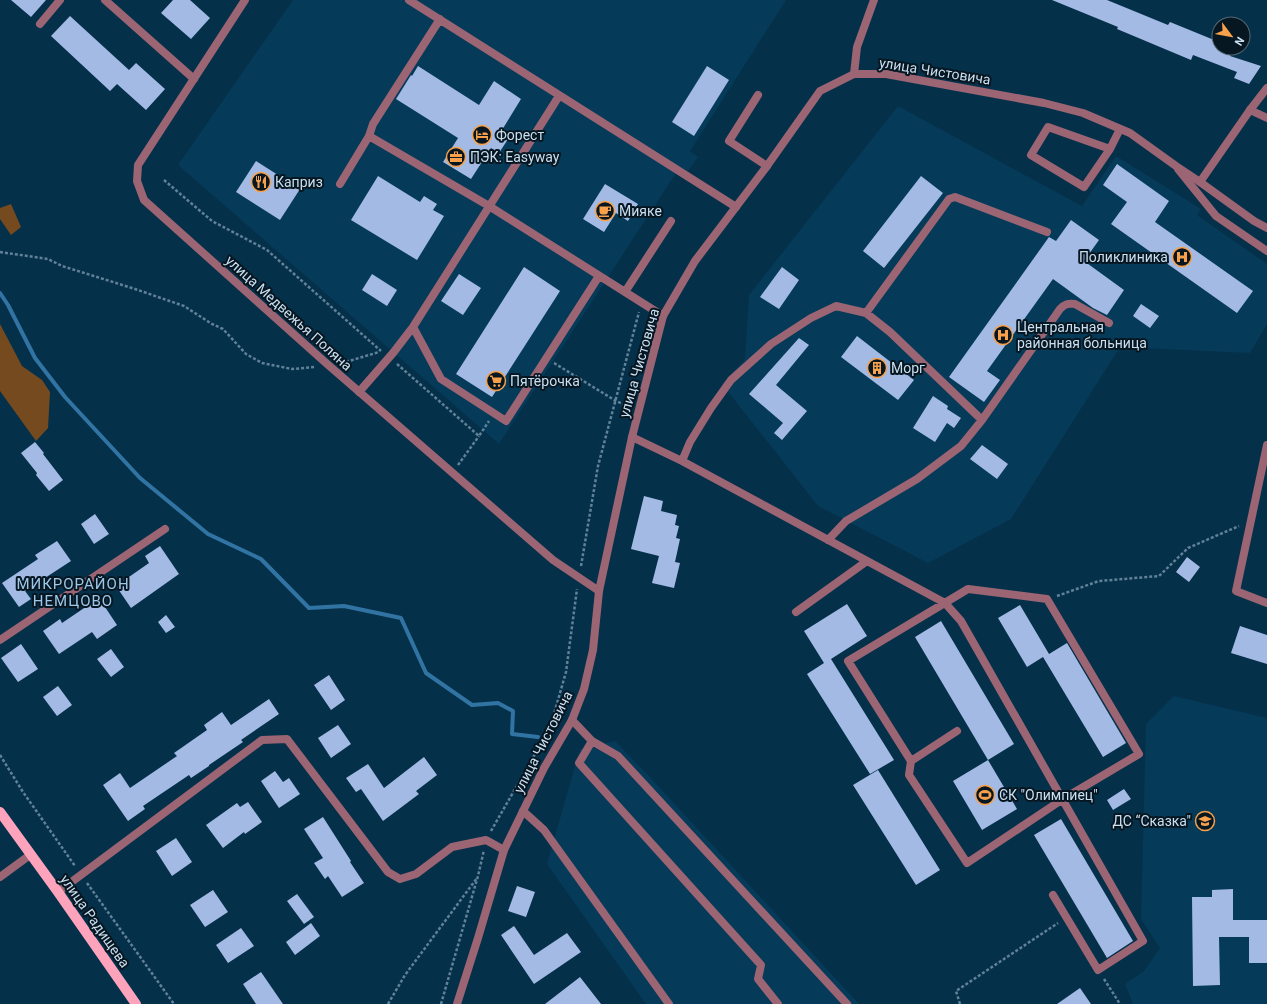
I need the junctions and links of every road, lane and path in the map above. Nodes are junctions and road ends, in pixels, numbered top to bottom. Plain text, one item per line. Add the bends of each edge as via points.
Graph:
1 (60, 0) edge
2 (105, 0) edge
3 (245, 0) edge
4 (409, 0) edge
5 (874, 0) edge
6 (440, 19) junction
7 (40, 24) dead end
8 (854, 74) junction
9 (194, 79) junction
10 (1267, 88) edge
11 (758, 95) dead end
12 (560, 96) junction
13 (1250, 110) junction
14 (1267, 118) edge
15 (1120, 129) junction
16 (370, 136) junction
17 (1110, 149) junction
18 (767, 166) junction
19 (1176, 166) junction
20 (164, 180) dead end
21 (1200, 182) junction
22 (340, 184) dead end
23 (489, 206) junction
24 (736, 208) junction
25 (671, 221) dead end
26 (1267, 228) edge
27 (1047, 232) dead end
28 (1267, 251) edge
29 (0, 252) edge
30 (599, 276) junction
31 (625, 292) junction
32 (642, 303) junction
33 (866, 313) junction
34 (663, 316) junction
35 (1110, 323) dead end
36 (413, 327) junction
37 (546, 359) junction
38 (393, 361) dead end
39 (326, 363) junction
40 (359, 392) junction
41 (616, 401) junction
42 (639, 410) junction
43 (494, 413) junction
44 (982, 420) junction
45 (479, 436) junction
46 (632, 437) junction
47 (1267, 445) edge
48 (682, 462) junction
49 (452, 473) junction
50 (1251, 522) junction
51 (165, 529) dead end
52 (828, 540) junction
53 (867, 561) junction
54 (579, 578) junction
55 (599, 591) junction
56 (1047, 600) junction
57 (945, 603) junction
58 (1267, 603) edge
59 (796, 612) dead end
60 (0, 640) edge
61 (572, 720) junction
62 (957, 731) dead end
63 (592, 741) junction
64 (911, 761) junction
65 (1063, 799) junction
66 (523, 811) junction
67 (0, 812) edge
68 (486, 840) junction
69 (504, 850) junction
70 (30, 855) junction
71 (478, 876) junction
72 (0, 877) edge
73 (58, 892) junction
74 (1053, 894) dead end
75 (1066, 917) junction
76 (1098, 970) junction
77 (136, 1004) edge
78 (388, 1004) edge
79 (441, 1004) edge
80 (457, 1004) edge
81 (669, 1004) edge
82 (778, 1004) edge
83 (847, 1004) edge
84 (960, 1004) edge
85 (1120, 1004) edge

1 - 7 street
2 - 9 street
3 - 9 street, улица Медвежья Поляна
4 - 6 street
5 - 8 street via 857,47
6 - 12 street
6 - 16 street via 373,124
8 - 15 street, улица Чистовича via 886,74 1044,103 1083,113
8 - 18 street, улица Чистовича via 820,90
9 - 39 street, улица Медвежья Поляна via 138,164 137,181 144,200
10 - 13 street
11 - 18 street via 729,141
12 - 23 street
12 - 24 street
13 - 14 street
13 - 21 street
15 - 17 street
15 - 19 street, улица Чистовича
16 - 22 street
16 - 23 street
17 - 17 street via 1084,188 1031,155 1048,127
18 - 24 street, улица Чистовича
19 - 21 street, улица Чистовича
19 - 28 street via 1216,216
20 - 39 path via 212,221 267,250 382,351 349,361
21 - 26 street, улица Чистовича
23 - 30 street
23 - 36 street
24 - 34 street, улица Чистовича via 695,261
25 - 31 street
27 - 33 street via 955,197 949,199
29 - 39 path via 48,259 62,266 184,306 223,329 246,354 262,363 292,369 315,367
30 - 31 street
30 - 37 street
31 - 32 street
32 - 34 street
32 - 41 path
33 - 44 street via 890,332
33 - 48 street via 836,306 811,318 771,344 731,380 693,436
34 - 42 street, улица Чистовича
35 - 44 street via 1075,304 1064,305
36 - 40 street
36 - 43 street via 441,379
37 - 41 path
37 - 43 street via 506,421
38 - 45 path
39 - 40 street, улица Медвежья Поляна
40 - 49 street, улица Медвежья Поляна
41 - 42 path
41 - 54 path via 598,466
42 - 46 street, улица Чистовича
43 - 45 path
44 - 52 street via 961,446 917,479 846,521
45 - 49 path
46 - 48 street
46 - 55 street, улица Чистовича
47 - 50 street
48 - 52 street
49 - 54 street, улица Медвежья Поляна via 553,560
50 - 56 path via 1188,548 1159,576 1099,581
50 - 58 street via 1236,591
51 - 60 street
52 - 53 street
53 - 57 street
53 - 59 street
54 - 55 street, улица Медвежья Поляна
54 - 68 path via 566,672 550,728
55 - 61 street, улица Чистовича via 593,650 584,689
56 - 57 street via 968,589
56 - 65 street via 1139,754
57 - 64 street via 848,661
57 - 65 street via 961,621
61 - 63 street
61 - 66 street, улица Чистовича
62 - 64 street
63 - 82 street via 579,763 761,966 758,979
63 - 83 street via 618,756
64 - 65 street via 909,775 967,863
65 - 76 street via 1143,941
66 - 69 street, улица Чистовича
66 - 81 street via 544,830
67 - 70 main road, улица Радищева
68 - 69 street
68 - 71 path
68 - 73 street via 452,847 416,874 400,879 388,872 287,738 262,740
69 - 80 street, улица Чистовича
70 - 72 street
70 - 73 main road, улица Радищева
71 - 78 path via 405,975
71 - 79 path
73 - 77 main road, улица Радищева
74 - 75 street
75 - 76 street
75 - 84 path via 956,991
76 - 85 path

